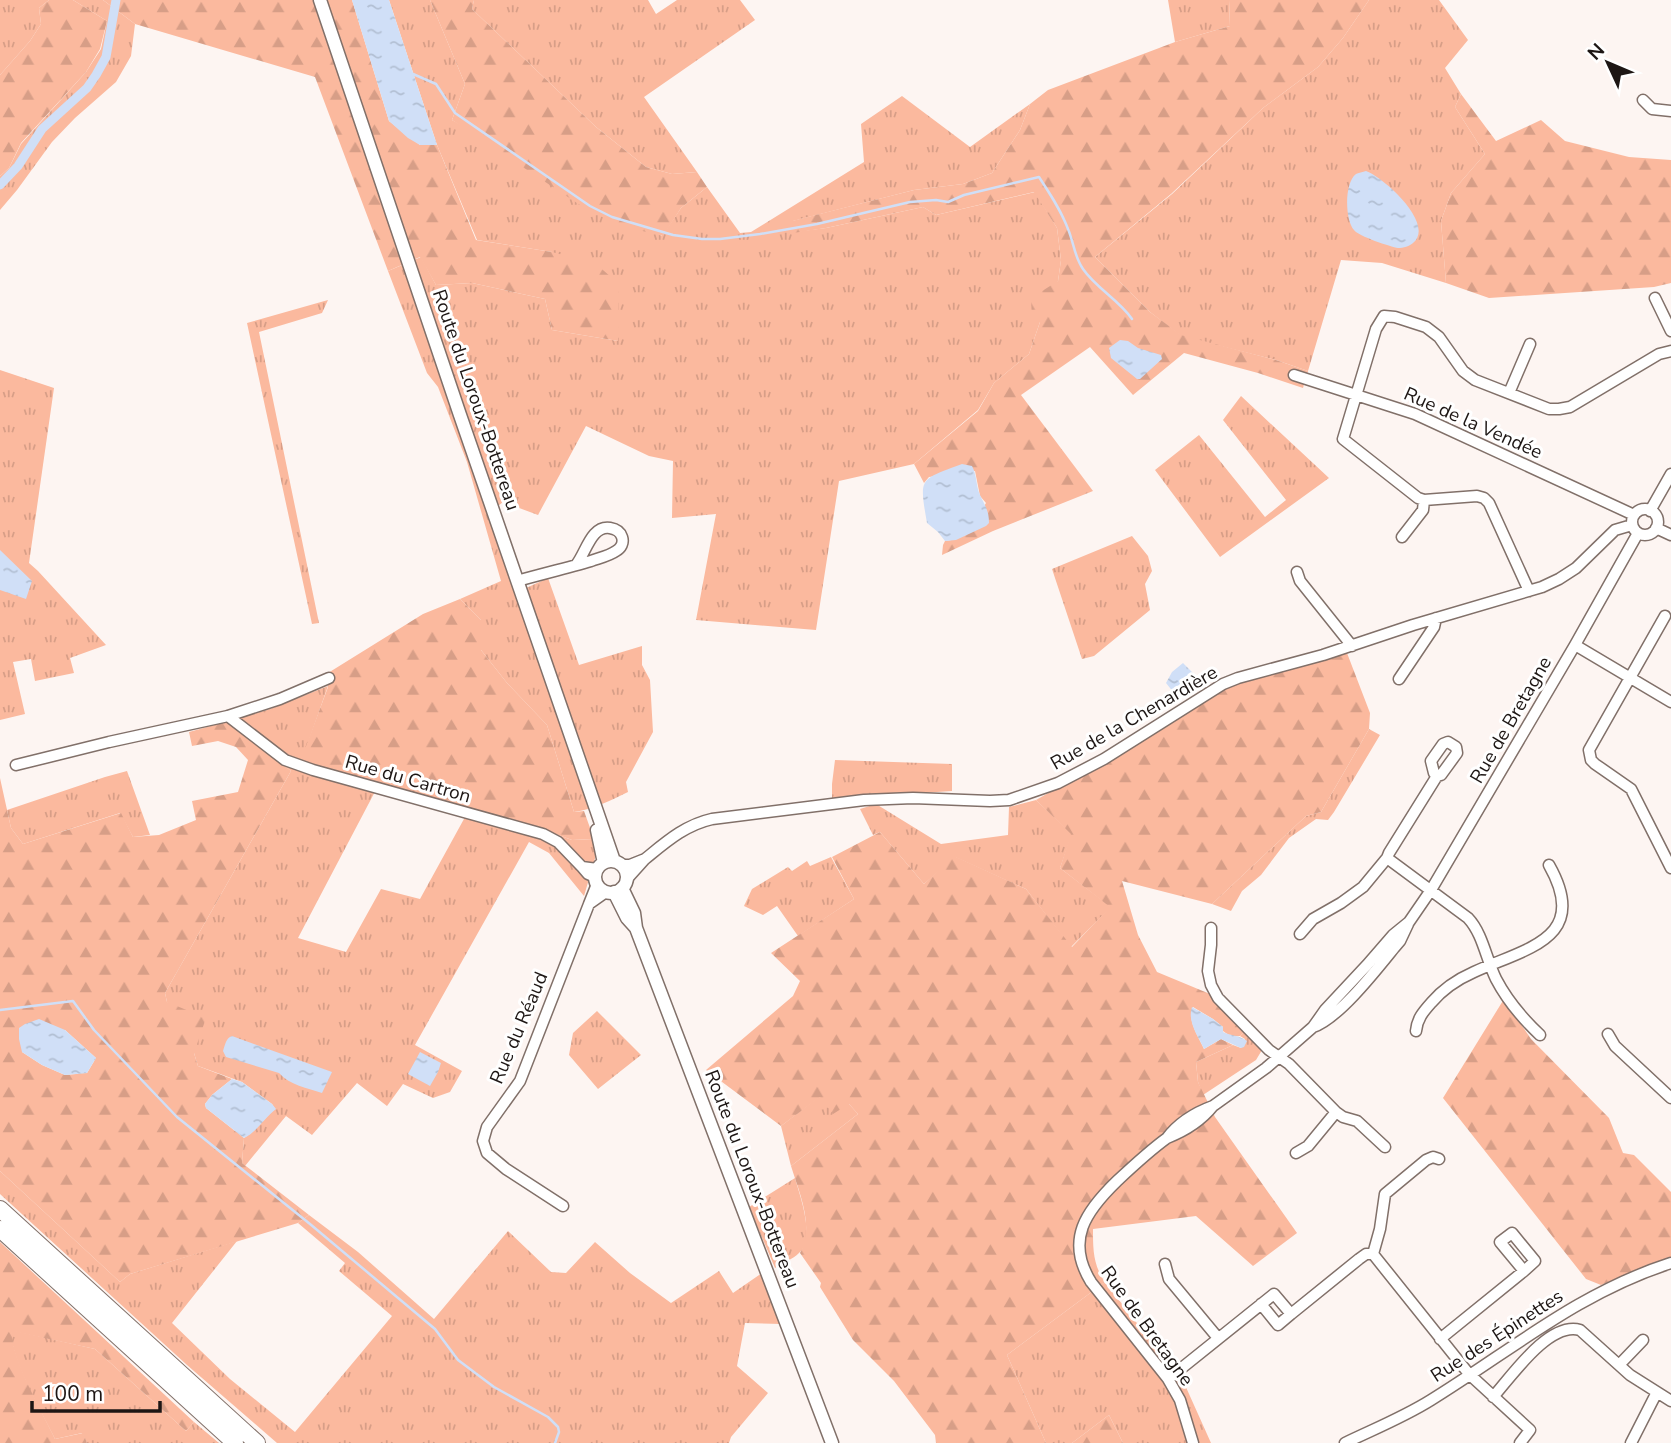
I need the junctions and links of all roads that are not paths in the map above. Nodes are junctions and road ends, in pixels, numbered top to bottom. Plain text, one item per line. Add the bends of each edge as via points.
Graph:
1 (320, 0) edge
2 (1643, 100) dead end
3 (1671, 111) edge
4 (1655, 298) dead end
5 (1671, 331) edge
6 (1530, 344) dead end
7 (1671, 351) edge
8 (1294, 375) dead end
9 (1509, 393) junction
10 (1357, 395) junction
11 (1671, 474) edge
12 (1424, 500) junction
13 (1650, 511) junction
14 (1634, 524) junction
15 (1656, 528) junction
16 (1671, 535) edge
17 (1402, 537) dead end
18 (576, 565) dead end
19 (1297, 572) dead end
20 (517, 581) junction
21 (1529, 591) junction
22 (1665, 616) dead end
23 (1436, 618) junction
24 (1575, 645) junction
25 (1352, 646) junction
26 (329, 678) dead end
27 (1630, 678) junction
28 (1399, 679) dead end
29 (1671, 702) edge
30 (228, 716) junction
31 (16, 765) dead end
32 (1437, 776) dead end
33 (1387, 858) junction
34 (1549, 865) dead end
35 (1671, 867) edge
36 (610, 877) junction
37 (1431, 891) junction
38 (1211, 928) dead end
39 (1300, 934) dead end
40 (1490, 965) junction
41 (1416, 1031) dead end
42 (1608, 1034) dead end
43 (1540, 1035) dead end
44 (1280, 1057) junction
45 (1671, 1097) edge
46 (1336, 1112) junction
47 (1385, 1147) dead end
48 (1296, 1153) dead end
49 (1440, 1159) dead end
50 (564, 1206) dead end
51 (0, 1209) edge
52 (0, 1229) edge
53 (1373, 1254) junction
54 (1671, 1263) edge
55 (1166, 1264) dead end
56 (1524, 1271) dead end
57 (1261, 1304) junction
58 (1291, 1314) junction
59 (1218, 1338) junction
60 (1440, 1339) junction
61 (1643, 1340) dead end
62 (1619, 1365) junction
63 (1469, 1374) junction
64 (1168, 1379) junction
65 (1657, 1392) junction
66 (1493, 1397) junction
67 (1671, 1401) edge
68 (235, 1443) edge
69 (257, 1443) edge
70 (832, 1443) edge
71 (1193, 1443) edge
72 (1345, 1443) edge
73 (1520, 1443) edge
74 (1631, 1443) edge

1 - 20 main road, Route du Loroux-Bottereau
2 - 3 street via 1652,109
4 - 5 street
6 - 9 street
7 - 9 street via 1570,407 1549,408
8 - 10 street, Rue de la Vendée
9 - 10 street via 1463,371 1439,337 1426,327 1384,316
10 - 12 street via 1343,439
10 - 14 street, Rue de la Vendée via 1426,419
11 - 13 street
12 - 17 street via 1423,510
12 - 21 street via 1485,498
13 - 14 street via 1640,510
13 - 15 street via 1657,517
14 - 15 street via 1648,534
14 - 21 street, Rue de la Chenardière via 1612,532 1568,574
14 - 24 street, Rue de Bretagne
15 - 16 street
18 - 20 street
19 - 25 street
20 - 36 main road, Route du Loroux-Bottereau via 603,827
21 - 23 street, Rue de la Chenardière
22 - 27 street
23 - 25 street, Rue de la Chenardière
23 - 28 street
24 - 27 street
24 - 37 street, Rue de Bretagne
25 - 36 street, Rue de la Chenardière via 1223,684 1104,760 1009,800 864,800 712,819 678,833 645,859
26 - 30 street
27 - 29 street
27 - 35 street via 1589,754 1595,764 1631,789
30 - 31 street
30 - 36 street, Rue du Cartron via 291,763 543,834 558,842 582,867
32 - 33 street
33 - 37 street
33 - 39 street via 1363,887 1313,919
34 - 40 street via 1562,898 1556,928 1540,943
36 - 50 street, Rue du Réaud via 589,904 520,1080 487,1127 483,1141 487,1153 506,1169
36 - 70 main road, Route du Loroux-Bottereau via 635,913 636,928
37 - 40 street via 1473,923
37 - 44 street, Rue de Bretagne via 1409,922 1314,1027
38 - 44 street via 1208,971 1214,991
40 - 41 street via 1449,986 1433,1000 1416,1023
40 - 43 street via 1510,1001
42 - 45 street via 1615,1046
44 - 46 street
44 - 64 street, Rue de Bretagne via 1213,1106 1175,1127 1094,1206 1082,1226 1079,1247 1091,1282
46 - 47 street via 1357,1121
46 - 48 street via 1308,1146
49 - 53 street via 1426,1160 1385,1194
51 - 69 highway
52 - 68 highway
53 - 58 street via 1359,1259
53 - 60 street
54 - 63 street, Rue des Épinettes via 1589,1297
55 - 59 street via 1169,1279
56 - 60 street
57 - 58 street via 1278,1325
57 - 58 street via 1274,1293
57 - 59 street
59 - 64 street
60 - 63 street
61 - 62 street
62 - 65 street
62 - 66 street via 1573,1328 1530,1353
63 - 66 street
63 - 72 street, Rue des Épinettes via 1405,1415
64 - 71 street, Rue de Bretagne via 1180,1399
65 - 67 street
65 - 74 street
66 - 73 street via 1530,1430

